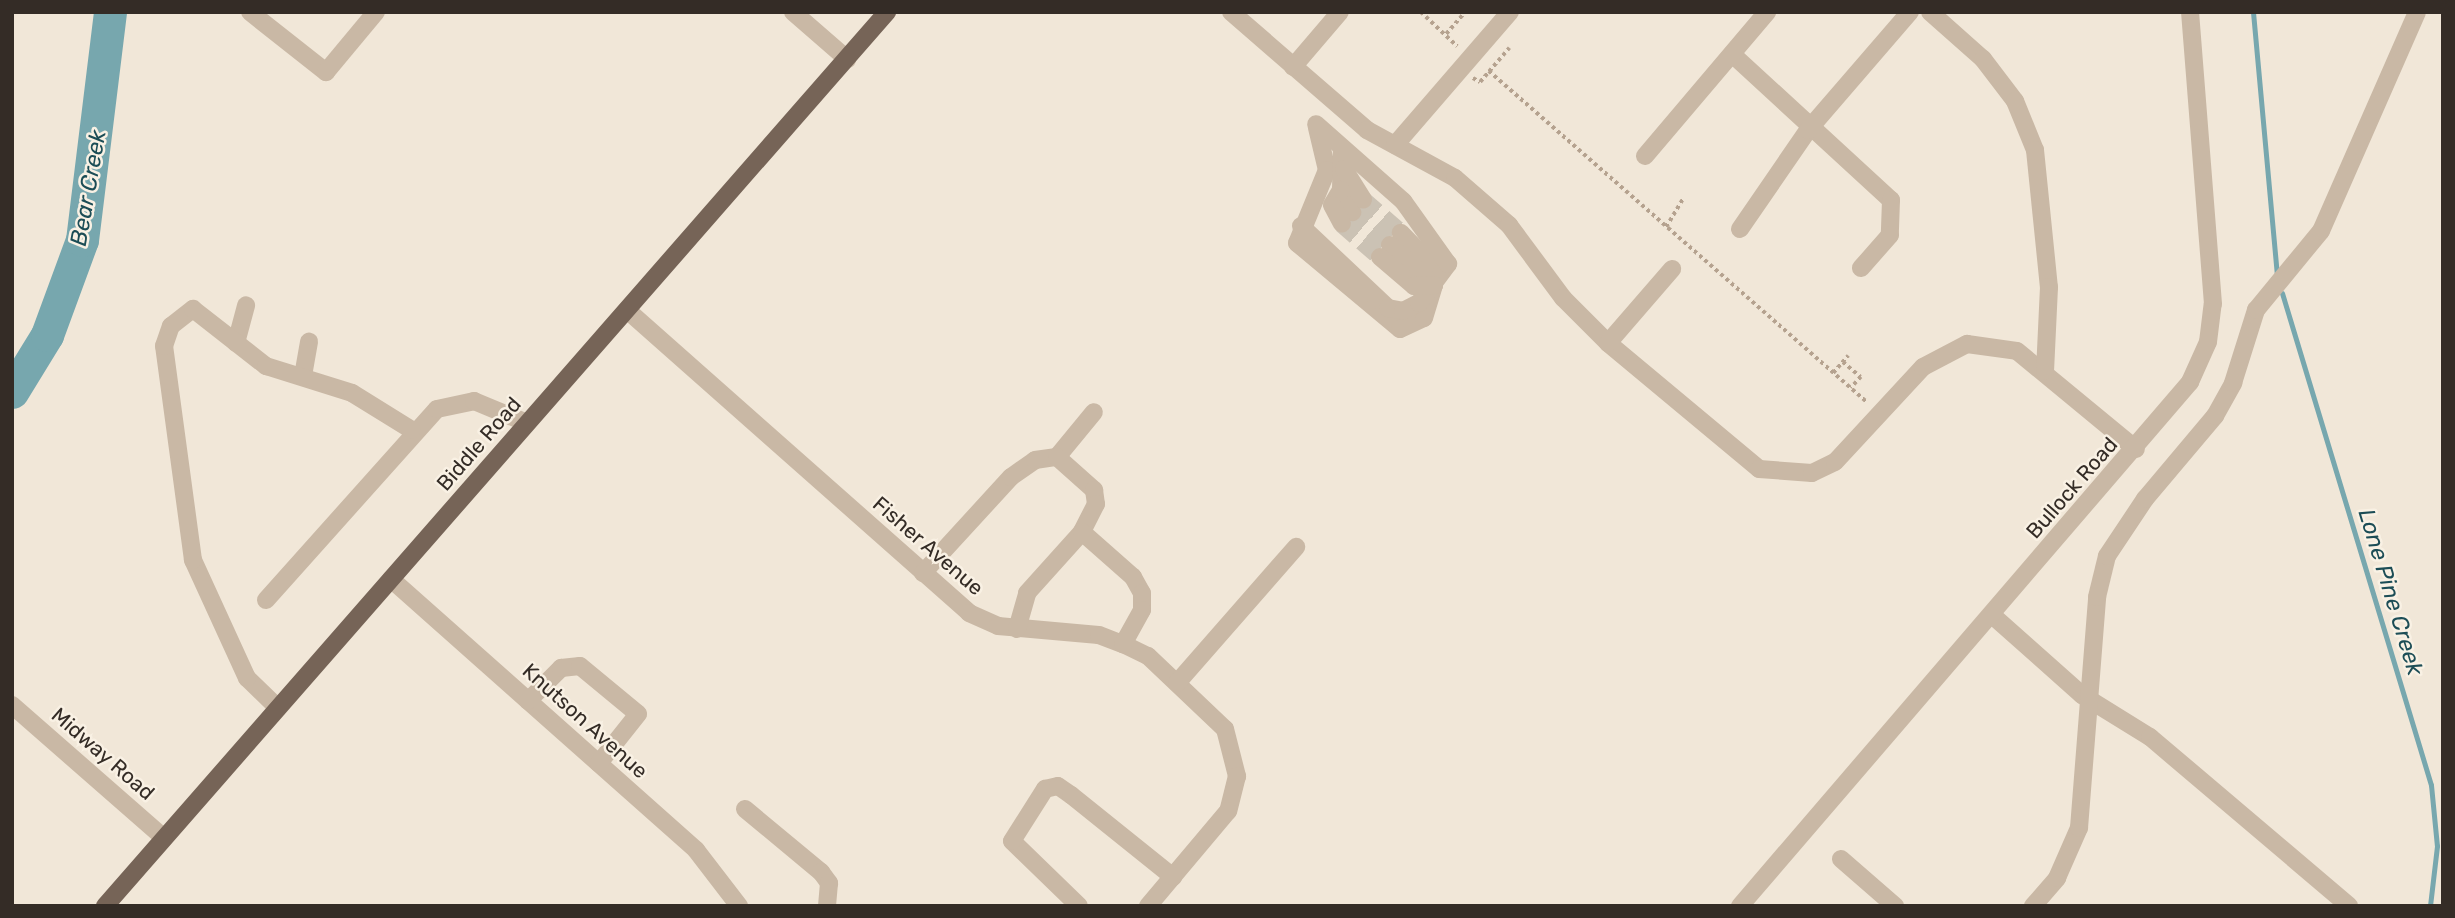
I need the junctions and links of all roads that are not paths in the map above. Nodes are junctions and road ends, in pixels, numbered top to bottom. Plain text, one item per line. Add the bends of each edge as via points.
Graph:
1 (250, 12) edge
2 (376, 12) edge
3 (793, 12) edge
4 (887, 12) edge
5 (1340, 12) edge
6 (1510, 12) edge
7 (1767, 12) edge
8 (1910, 12) edge
9 (1930, 12) edge
10 (2190, 12) edge
11 (2417, 12) edge
12 (1233, 13) edge
13 (1732, 54) junction
14 (846, 59) junction
15 (1293, 67) junction
16 (1808, 130) junction
17 (1395, 145) junction
18 (1342, 148) junction
19 (1645, 156) dead end
20 (1344, 169) junction
21 (1740, 229) dead end
22 (1861, 268) dead end
23 (1672, 269) dead end
24 (1433, 285) junction
25 (246, 304) dead end
26 (627, 310) junction
27 (309, 342) dead end
28 (236, 343) junction
29 (1608, 343) junction
30 (2045, 371) junction
31 (303, 376) junction
32 (1094, 412) dead end
33 (527, 424) junction
34 (412, 430) junction
35 (2136, 449) junction
36 (1057, 457) junction
37 (1082, 532) junction
38 (1296, 547) dead end
39 (923, 573) junction
40 (391, 579) junction
41 (266, 600) dead end
42 (1992, 615) junction
43 (1017, 629) junction
44 (1123, 644) junction
45 (1177, 683) junction
46 (2091, 700) junction
47 (528, 701) junction
48 (278, 708) junction
49 (16, 715) edge
50 (598, 763) junction
51 (745, 809) dead end
52 (164, 838) junction
53 (1841, 859) dead end
54 (1173, 877) junction
55 (105, 906) edge
56 (739, 906) edge
57 (827, 906) edge
58 (1079, 906) edge
59 (1148, 906) edge
60 (1740, 906) edge
61 (1895, 906) edge
62 (2034, 906) edge
63 (2349, 906) edge

1 - 2 street via 326,72
3 - 14 street
4 - 14 main road, Biddle Road
5 - 15 street
6 - 17 street
7 - 13 street
8 - 16 street
9 - 30 street via 1983,59 2015,101 2035,150 2049,287
10 - 35 street, Bullock Road via 2212,324 2190,382
11 - 46 street via 2321,232 2256,310 2233,383 2215,416 2140,505 2108,556 2097,597
12 - 15 street
13 - 16 street
13 - 19 street
14 - 26 main road, Biddle Road
15 - 17 street via 1367,130
16 - 21 street
16 - 22 street via 1891,200 1890,235
17 - 29 street via 1455,178 1510,225 1563,298
18 - 20 street
18 - 24 street via 1403,201 1420,232 1445,254 1448,264
18 - 24 street via 1316,124 1327,170 1301,226 1302,251 1387,323 1414,327 1432,304
20 - 20 street via 1353,212 1340,190
23 - 29 street
24 - 24 street via 1432,265 1391,245 1414,286
25 - 28 street
26 - 33 main road, Biddle Road
26 - 39 street, Fisher Avenue
27 - 31 street
28 - 31 street via 266,366
28 - 48 street via 193,309 171,326 164,346 192,560 247,678
29 - 30 street via 1738,456 1784,475 1812,473 1835,462 1942,352 1991,344
30 - 35 street
31 - 34 street via 352,393
32 - 36 street
33 - 34 street via 474,401 437,409
33 - 40 main road, Biddle Road
34 - 41 street
35 - 42 street, Bullock Road
36 - 37 street via 1094,490 1096,504
36 - 39 street via 1035,460 1011,477
37 - 43 street via 1027,593
37 - 44 street via 1133,577 1142,593 1142,610
38 - 45 street
39 - 43 street, Fisher Avenue via 968,613
40 - 47 street, Knutson Avenue
40 - 48 main road, Biddle Road
42 - 46 street
42 - 60 street, Bullock Road
43 - 44 street, Fisher Avenue via 1099,635
44 - 45 street, Fisher Avenue
45 - 54 street, Fisher Avenue via 1232,742 1237,776 1227,811
46 - 62 street via 2079,828 2057,878
46 - 63 street via 2150,737
47 - 50 street, Knutson Avenue
47 - 50 street via 561,668 580,666 638,714
48 - 52 main road, Biddle Road
49 - 52 street, Midway Road
50 - 56 street, Knutson Avenue via 696,850
51 - 57 street via 821,872 829,883
52 - 55 main road, Biddle Road
53 - 61 street
54 - 58 street via 1058,786 1045,789 1012,841
54 - 59 street

